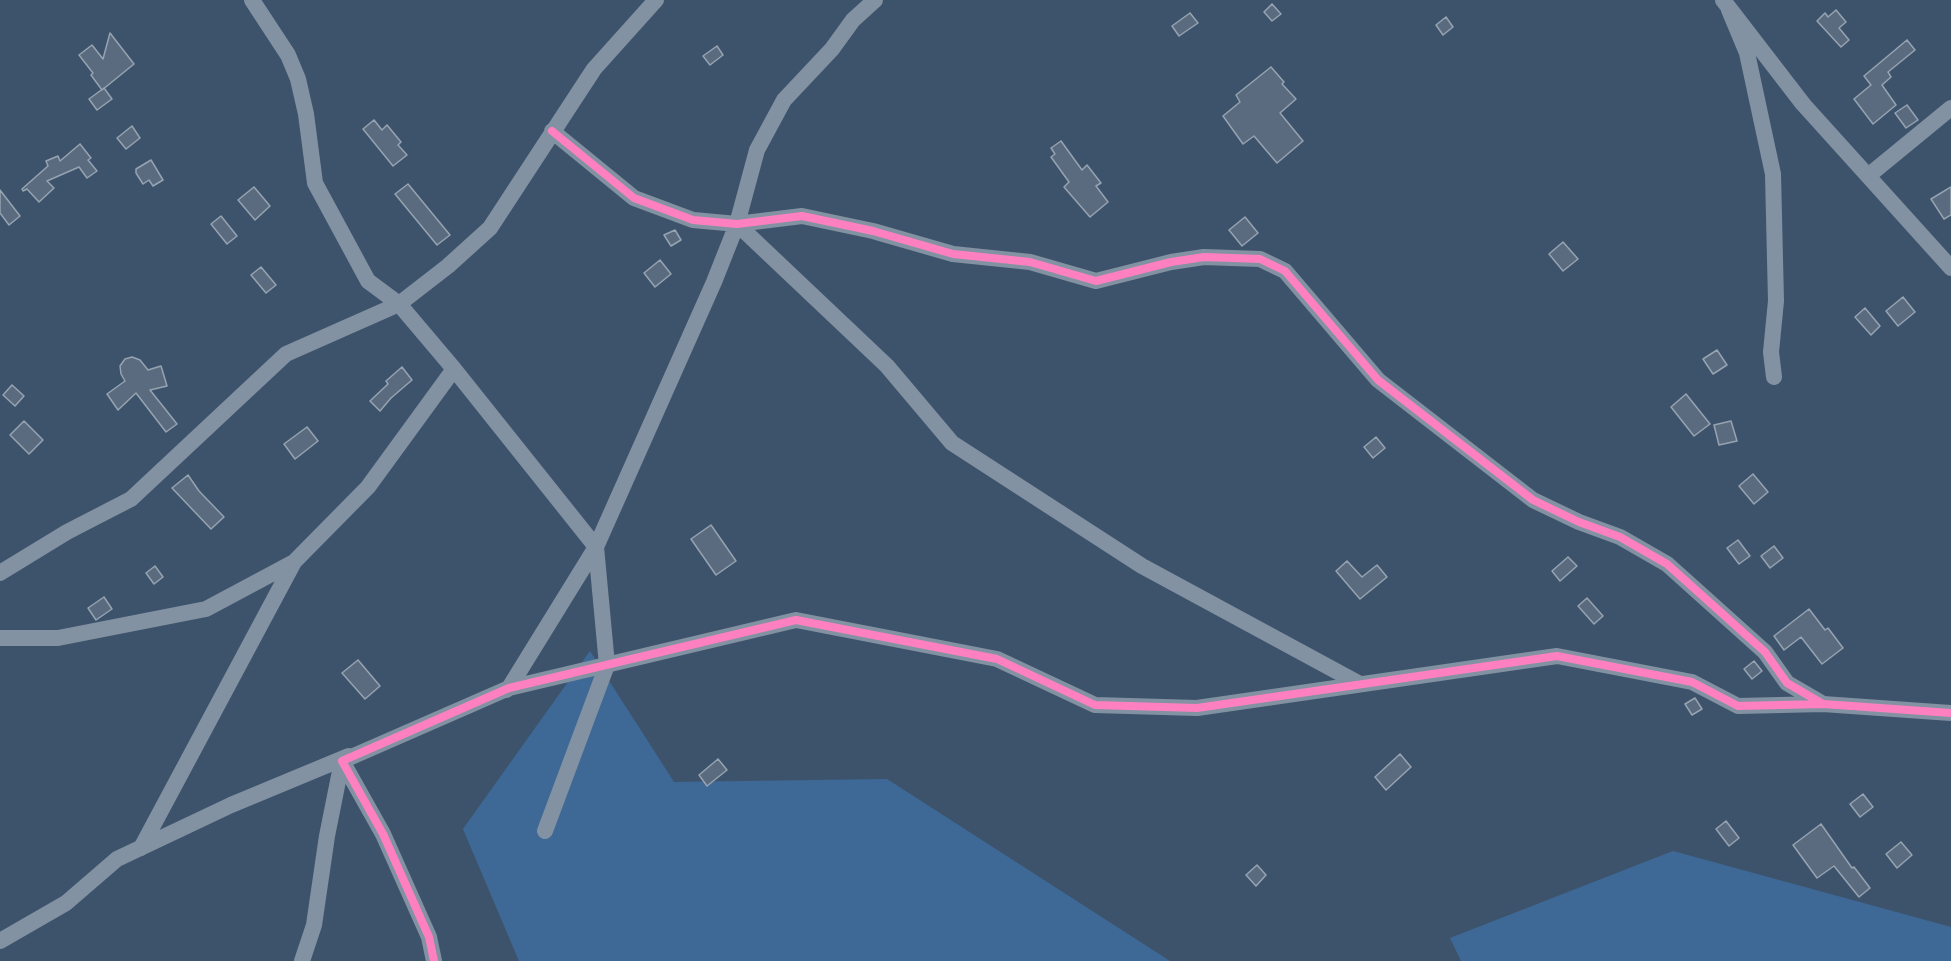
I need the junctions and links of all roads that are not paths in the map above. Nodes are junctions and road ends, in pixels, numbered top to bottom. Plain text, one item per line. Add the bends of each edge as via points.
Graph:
1 (252, 0) edge
2 (656, 0) edge
3 (875, 0) edge
4 (1726, 5) edge
5 (1951, 108) edge
6 (552, 132) junction
7 (1868, 176) junction
8 (737, 224) junction
9 (1951, 268) edge
10 (399, 304) junction
11 (454, 369) junction
12 (1774, 378) dead end
13 (596, 547) junction
14 (294, 561) junction
15 (0, 573) edge
16 (0, 638) edge
17 (607, 665) junction
18 (1360, 684) junction
19 (509, 688) junction
20 (1823, 704) junction
21 (1951, 713) edge
22 (342, 761) junction
23 (545, 831) dead end
24 (141, 849) junction
25 (0, 941) edge
26 (302, 961) edge
27 (434, 961) edge

1 - 10 street via 288,55 298,79 315,183 368,281
2 - 6 street via 594,69
3 - 8 street via 784,100 757,150
4 - 7 street via 1803,104
4 - 12 street via 1747,53 1773,174
5 - 7 street
6 - 8 street via 634,198 693,220
6 - 10 street via 490,228
7 - 9 street
8 - 13 street
8 - 18 street via 887,366 952,443 1142,566
8 - 20 street via 802,216 953,254 1030,262 1096,281 1204,257 1260,259 1285,271 1378,380 1533,500 1620,537 1667,564 1765,652 1787,683
10 - 11 street
10 - 15 street via 285,354 131,499
11 - 13 street
11 - 14 street via 368,488
13 - 17 street
13 - 19 street
14 - 16 street via 206,609 58,638
14 - 24 street
17 - 18 street via 796,620 997,659 1095,705 1197,708
17 - 19 street
17 - 23 street
18 - 20 street via 1557,656 1692,682 1738,706
19 - 22 street
19 - 24 street via 231,805
20 - 21 street
22 - 26 street via 314,925
22 - 27 street via 383,834 429,937
24 - 25 street via 117,860 66,903

